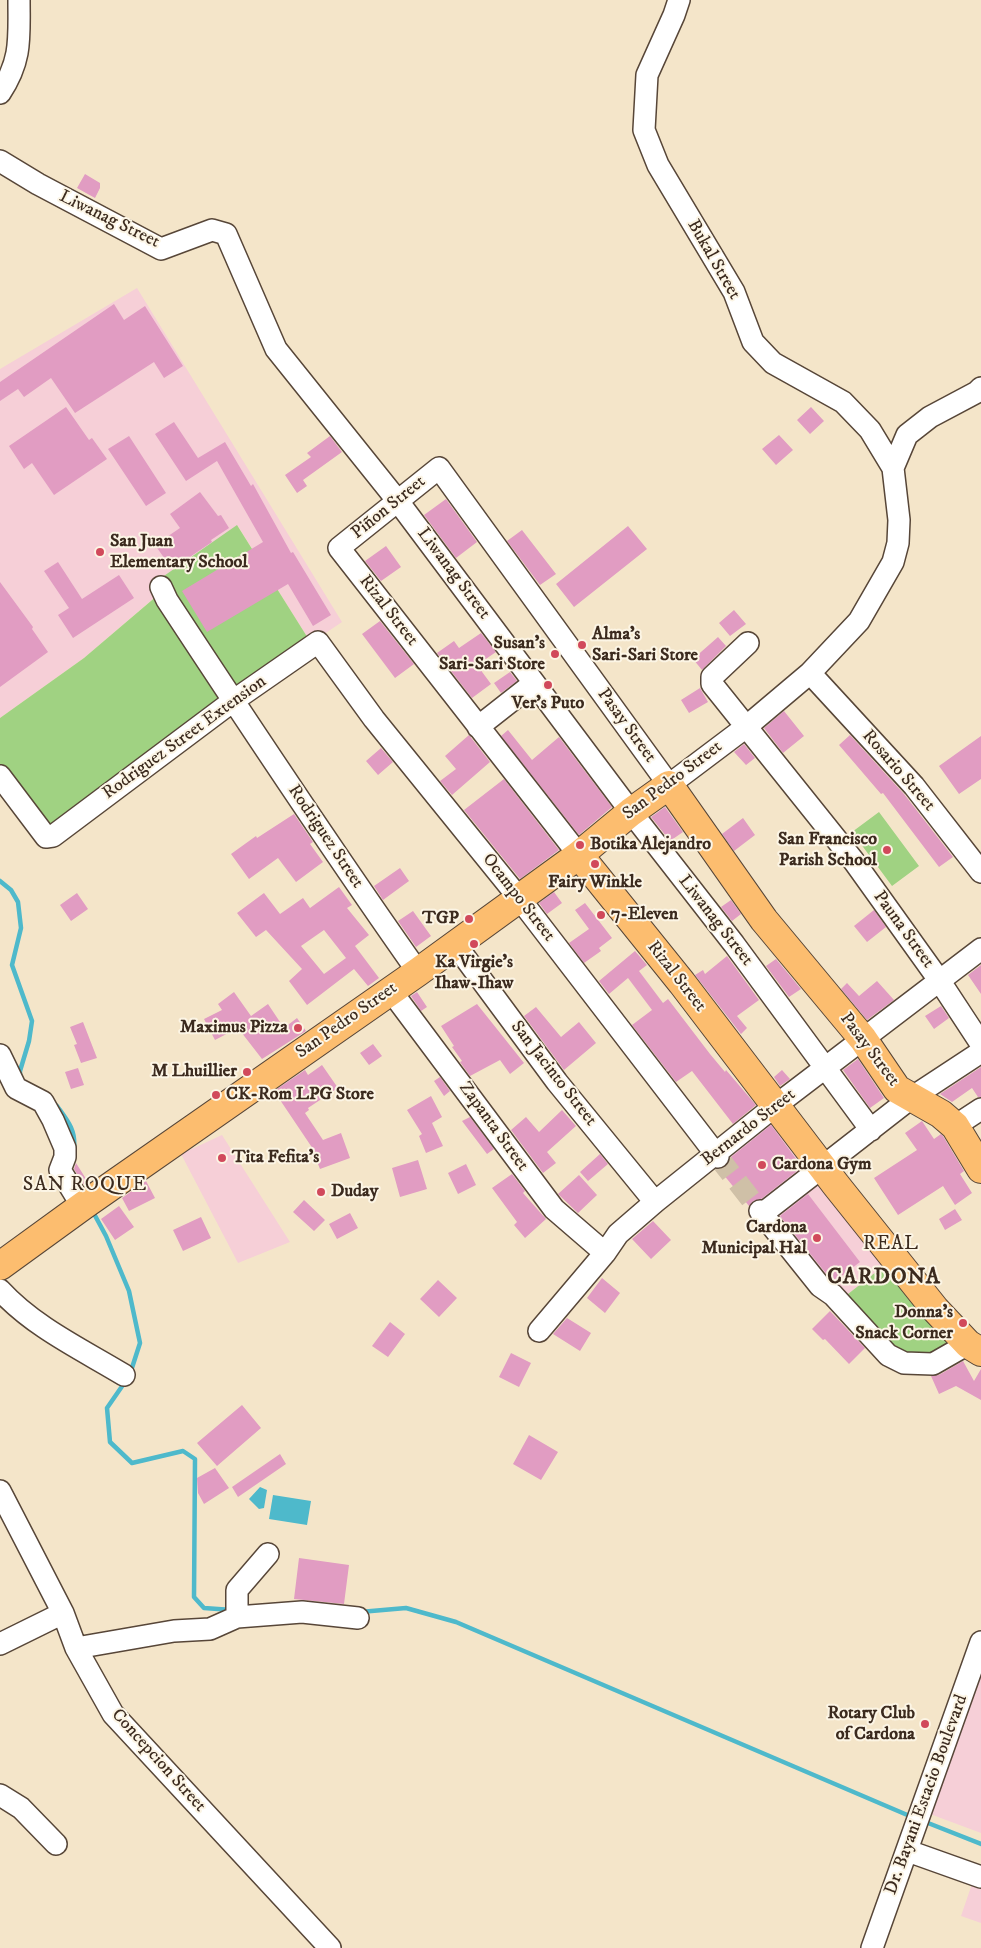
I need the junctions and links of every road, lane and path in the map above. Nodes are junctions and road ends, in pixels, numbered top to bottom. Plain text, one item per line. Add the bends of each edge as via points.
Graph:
1 (19, 0) edge
2 (679, 0) edge
3 (0, 94) edge
4 (0, 160) edge
5 (981, 388) edge
6 (438, 468) joint
7 (893, 468) junction
8 (397, 500) junction
9 (339, 548) joint
10 (162, 587) dead end
11 (318, 642) joint
12 (748, 643) dead end
13 (810, 674) junction
14 (534, 683) junction
15 (233, 701) junction
16 (478, 727) junction
17 (746, 727) junction
18 (0, 776) edge
19 (669, 785) junction
20 (631, 812) junction
21 (579, 855) junction
22 (981, 872) edge
23 (519, 898) junction
24 (456, 944) junction
25 (981, 949) edge
26 (418, 972) junction
27 (939, 980) junction
28 (392, 991) junction
29 (863, 1039) junction
30 (981, 1044) edge
31 (981, 1052) edge
32 (0, 1055) edge
33 (825, 1069) junction
34 (911, 1098) junction
35 (775, 1106) junction
36 (981, 1109) edge
37 (955, 1126) junction
38 (870, 1130) junction
39 (717, 1155) junction
40 (824, 1168) junction
41 (981, 1168) edge
42 (655, 1202) junction
43 (87, 1203) junction
44 (605, 1253) junction
45 (0, 1266) edge
46 (0, 1290) edge
47 (539, 1331) dead end
48 (974, 1348) edge
49 (124, 1375) dead end
50 (0, 1491) edge
51 (268, 1554) dead end
52 (63, 1613) junction
53 (237, 1616) junction
54 (358, 1618) dead end
55 (981, 1642) edge
56 (0, 1644) edge
57 (76, 1648) junction
58 (0, 1795) edge
59 (56, 1844) dead end
60 (908, 1851) junction
61 (981, 1877) edge
62 (874, 1947) edge
63 (330, 1948) edge

1 - 3 street via 18,56
2 - 7 street, Bukal Street via 647,75 644,130 658,165 734,292 753,342 773,363 843,402 870,430
4 - 8 street, Liwanag Street via 38,184 161,249 212,230 226,234 276,349
5 - 7 street, San Pedro Street via 930,417 907,435
6 - 8 street, Piñon Street
6 - 19 street, Pasay Street
7 - 13 street, San Pedro Street via 898,520 898,543 893,562 859,621
8 - 9 street, Piñon Street
8 - 14 street, Liwanag Street
9 - 16 street, Rizal Street
10 - 15 street, Rodriguez Street via 167,600
11 - 15 street, Rodriguez Street Extension
11 - 23 street, Ocampo Street via 374,719
12 - 17 street, Pauna Street via 712,677 712,684
13 - 17 street, San Pedro Street
13 - 22 street, Rosario Street via 914,786
14 - 16 street
14 - 20 street, Liwanag Street
15 - 18 street, Rodriguez Street Extension via 52,836 46,837
15 - 26 street, Rodriguez Street
16 - 21 street, Rizal Street
17 - 19 street, San Pedro Street
17 - 27 street, Pauna Street via 853,860
19 - 20 main road, San Pedro Street
19 - 29 main road, Pasay Street via 764,920
20 - 21 main road, San Pedro Street
20 - 33 street, Liwanag Street via 734,944
21 - 23 main road, San Pedro Street
21 - 35 main road, Rizal Street
23 - 24 main road, San Pedro Street
23 - 39 street, Ocampo Street
24 - 26 main road, San Pedro Street
24 - 42 street, San Jacinto Street via 557,1082
25 - 27 street, Bernardo Street
26 - 28 main road, San Pedro Street
27 - 29 street, Bernardo Street
27 - 30 street, Pauna Street
28 - 43 main road, San Pedro Street
28 - 44 street, Zapanta Street via 554,1209
29 - 33 street, Bernardo Street
29 - 34 main road, Pasay Street via 897,1089
31 - 34 street
32 - 43 street via 16,1088 43,1102 65,1148 60,1170
33 - 35 street, Bernardo Street
33 - 38 street, Liwanag Street
34 - 37 main road, Pasay Street via 941,1114
34 - 38 street
35 - 39 street, Bernardo Street
35 - 40 main road, Rizal Street
36 - 37 street
37 - 41 main road
38 - 40 street
39 - 42 street, Bernardo Street
40 - 48 main road, Rizal Street via 935,1310
40 - 48 street via 761,1213 820,1286 833,1295 888,1355 904,1363 933,1364
42 - 44 street, Bernardo Street via 618,1234
43 - 45 main road, San Pedro Street
44 - 47 street, Bernardo Street
46 - 49 street via 17,1308 47,1330
50 - 52 street, Concepcion Street
51 - 53 street via 237,1590
52 - 56 street
52 - 57 street, Concepcion Street
53 - 54 street via 302,1612
53 - 57 street via 210,1629 174,1631
55 - 60 street, Dr. Bayani Estacio Boulevard
57 - 63 street, Concepcion Street via 114,1714
58 - 59 street via 21,1808
60 - 61 street
60 - 62 street, Dr. Bayani Estacio Boulevard

